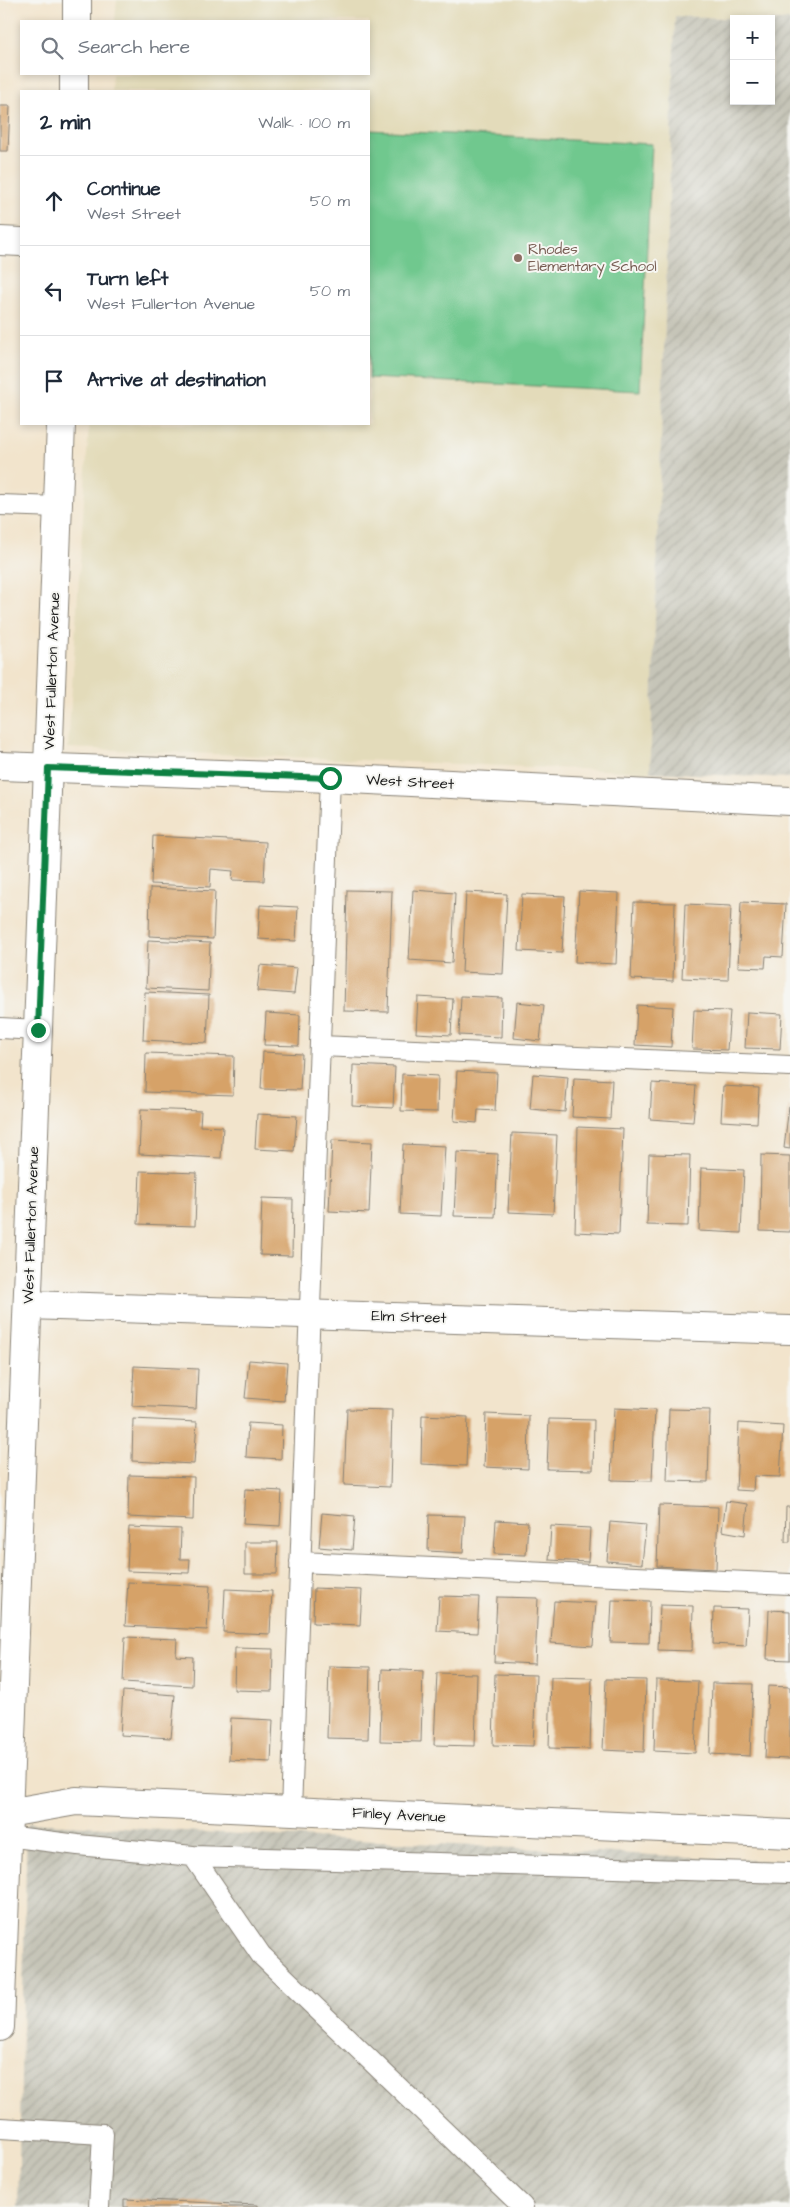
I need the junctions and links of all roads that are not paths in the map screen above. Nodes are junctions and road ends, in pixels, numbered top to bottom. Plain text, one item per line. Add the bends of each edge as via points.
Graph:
1 (77, 0) edge
2 (76, 20) edge
3 (74, 75) edge
4 (74, 90) edge
5 (0, 241) edge
6 (20, 242) edge
7 (61, 425) edge
8 (0, 505) edge
9 (58, 507) junction
10 (0, 766) edge
11 (48, 768) junction
12 (330, 778) junction
13 (790, 801) edge
14 (0, 1028) edge
15 (38, 1030) junction
16 (320, 1046) junction
17 (790, 1066) edge
18 (28, 1305) junction
19 (310, 1314) junction
20 (790, 1330) edge
21 (300, 1562) junction
22 (790, 1584) edge
23 (5, 1756) edge
24 (291, 1810) junction
25 (5, 1821) edge
26 (790, 1834) edge
27 (193, 1856) junction
28 (790, 1873) edge
29 (0, 2026) edge
30 (0, 2128) edge
31 (99, 2207) edge
32 (523, 2207) edge

1 - 2 street
3 - 4 street
5 - 6 street
7 - 9 street, West Fullerton Avenue
8 - 9 lane
9 - 11 street, West Fullerton Avenue
10 - 11 street, West Street
11 - 12 street, West Street
11 - 15 street, West Fullerton Avenue
12 - 13 street, West Street
12 - 16 lane
14 - 15 lane
15 - 18 street, West Fullerton Avenue
16 - 17 lane
16 - 19 lane
18 - 19 street, Elm Street
18 - 23 street, West Fullerton Avenue
19 - 20 street, Elm Street
19 - 21 lane
21 - 22 lane
21 - 24 lane
23 - 25 street, West Fullerton Avenue
24 - 25 street, Finley Avenue via 76,1801
24 - 26 street, Finley Avenue
25 - 27 lane via 78,1845
25 - 29 street, West Fullerton Avenue
27 - 28 lane
27 - 32 lane via 261,1955
30 - 31 lane via 103,2134

